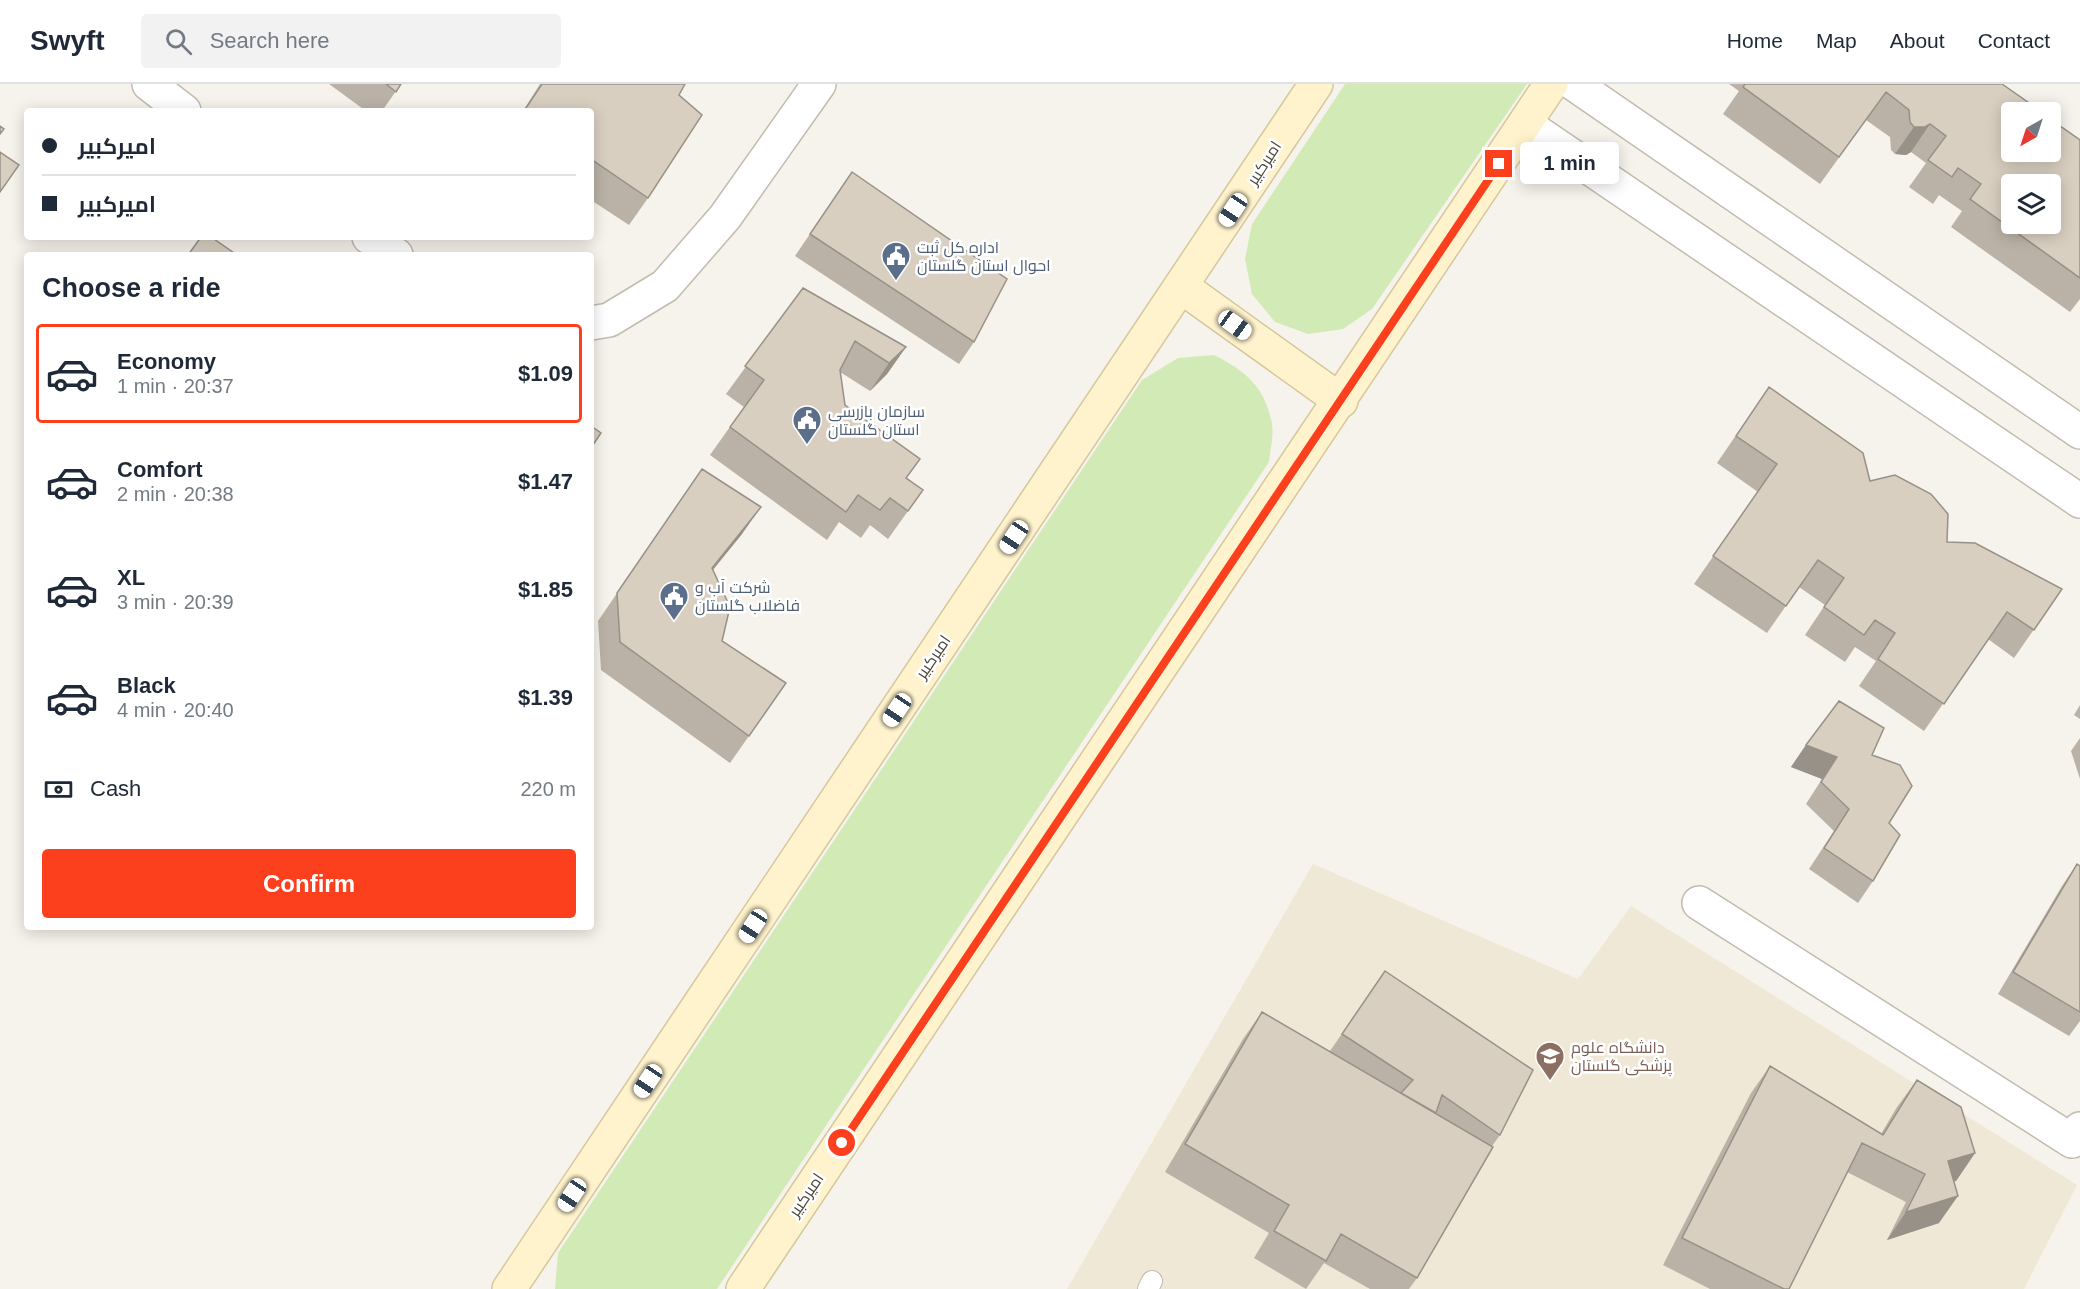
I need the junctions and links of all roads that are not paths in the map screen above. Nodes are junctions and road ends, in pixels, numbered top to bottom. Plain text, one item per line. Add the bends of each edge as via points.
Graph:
1 (149, 84) edge
2 (819, 84) edge
3 (1316, 84) edge
4 (1551, 84) edge
5 (1574, 84) edge
6 (180, 108) edge
7 (1525, 124) junction
8 (374, 240) edge
9 (392, 252) edge
10 (1182, 287) junction
11 (594, 322) edge
12 (1341, 401) junction
13 (2080, 432) edge
14 (2080, 501) edge
15 (1699, 903) dead end
16 (2080, 1129) edge
17 (509, 1289) edge
18 (743, 1289) edge

1 - 6 street
2 - 11 street via 725,217 665,286 609,320
3 - 10 main road, امیرکبیر
4 - 7 main road, امیرکبیر
5 - 13 street
7 - 12 main road, امیرکبیر
7 - 14 street
8 - 9 street
10 - 12 main road
10 - 17 main road, امیرکبیر
12 - 18 main road, امیرکبیر
15 - 16 street via 2072,1141

